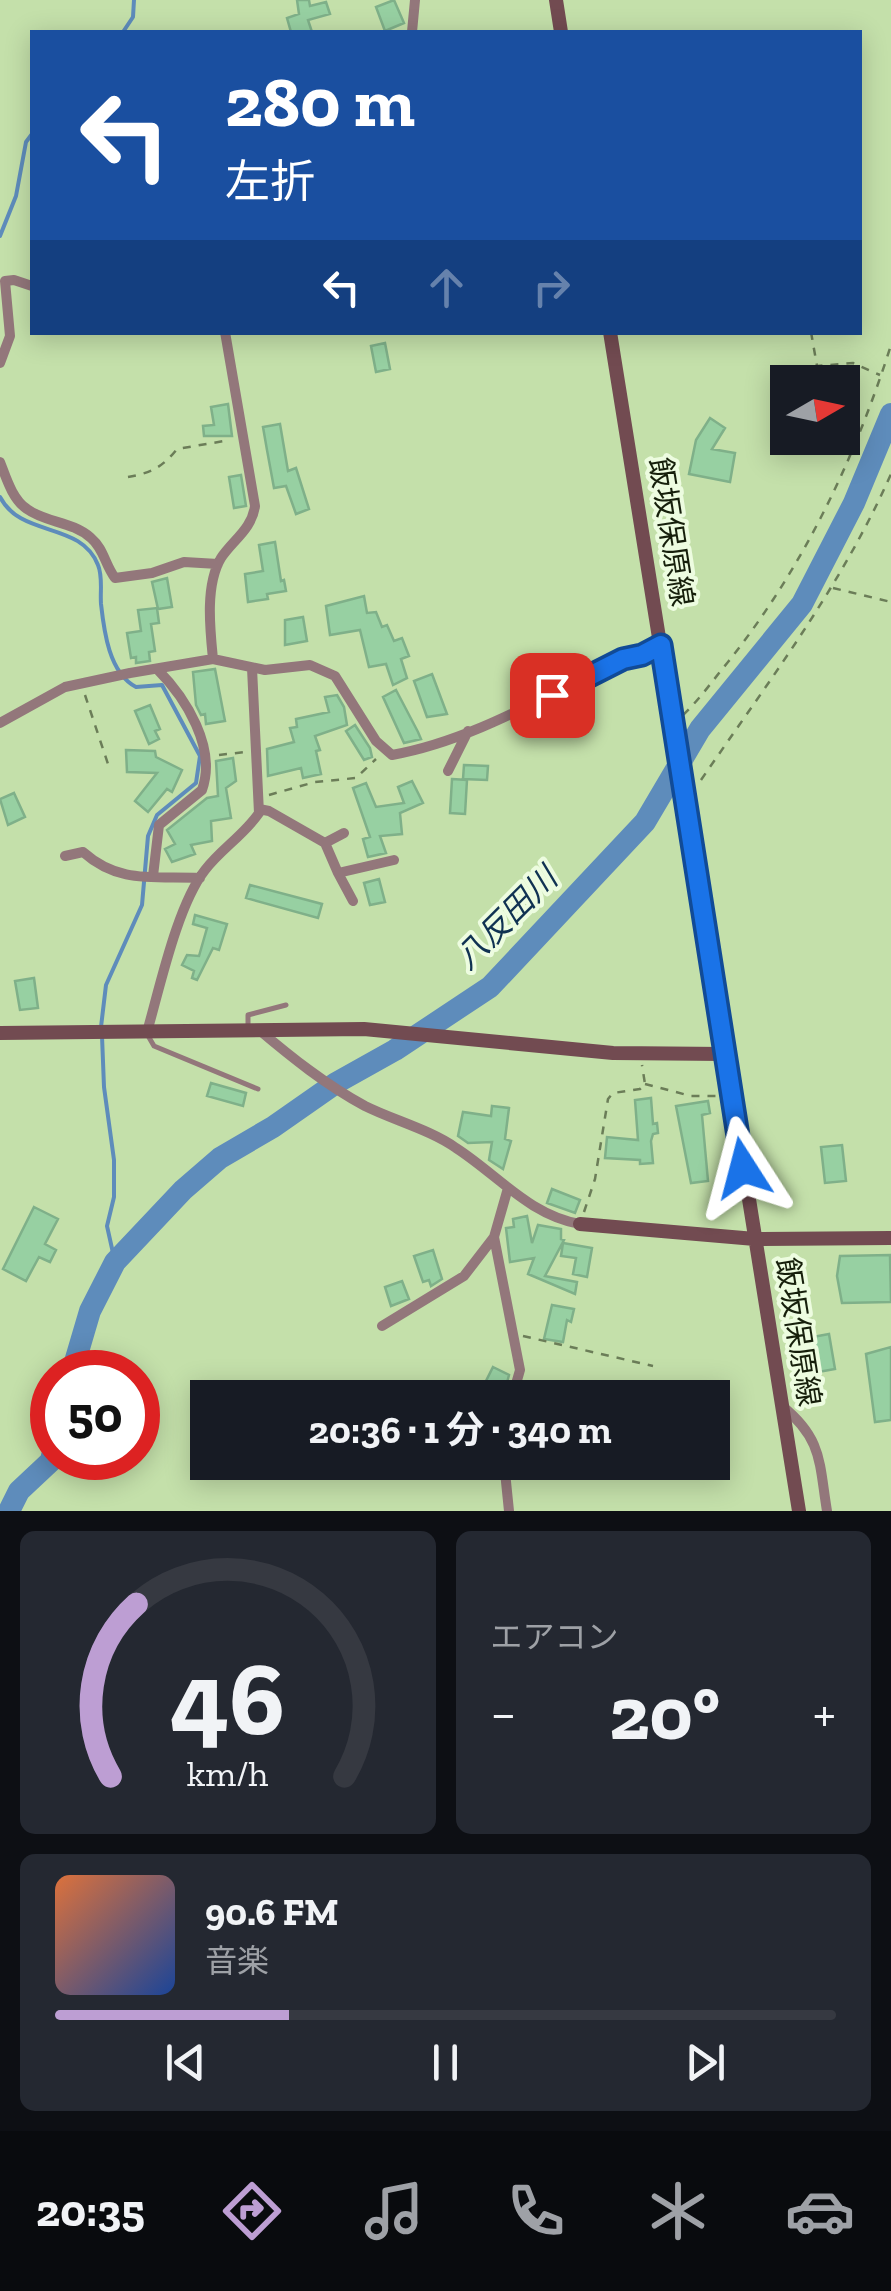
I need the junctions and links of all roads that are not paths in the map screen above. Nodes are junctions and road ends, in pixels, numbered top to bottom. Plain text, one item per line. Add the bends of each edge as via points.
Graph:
1 (414, 0) edge
2 (556, 0) edge
3 (412, 30) edge
4 (562, 30) edge
5 (30, 285) edge
6 (226, 335) edge
7 (610, 335) edge
8 (0, 363) edge
9 (0, 462) edge
10 (218, 564) junction
11 (661, 645) junction
12 (213, 659) junction
13 (252, 668) junction
14 (158, 669) junction
15 (0, 723) edge
16 (468, 731) junction
17 (448, 772) dead end
18 (260, 810) junction
19 (344, 833) dead end
20 (325, 844) junction
21 (65, 856) dead end
22 (394, 860) dead end
23 (338, 874) junction
24 (147, 876) junction
25 (200, 878) junction
26 (353, 901) dead end
27 (286, 1006) dead end
28 (252, 1028) junction
29 (147, 1032) junction
30 (0, 1033) edge
31 (724, 1054) junction
32 (258, 1089) dead end
33 (508, 1188) junction
34 (580, 1224) joint
35 (494, 1237) junction
36 (891, 1238) edge
37 (754, 1240) junction
38 (382, 1326) dead end
39 (517, 1380) edge
40 (782, 1406) junction
41 (506, 1480) edge
42 (509, 1511) edge
43 (800, 1511) edge
44 (827, 1511) edge

1 - 3 street
2 - 4 main road
5 - 8 street via 5,282 10,336
6 - 10 street via 254,512
7 - 11 main road, 飯坂保原線
9 - 10 street via 18,500 86,534 115,578 184,562
10 - 12 street via 211,599
11 - 16 street
11 - 31 main road, 飯坂保原線
12 - 13 street
12 - 14 street
13 - 16 street via 310,664 329,672 392,755
13 - 18 street
14 - 15 street via 65,687
14 - 24 street via 173,684 208,757 202,790 160,825
16 - 17 street
18 - 20 street
18 - 25 street
19 - 20 street
20 - 23 street
21 - 24 street via 82,852 100,868
22 - 23 street
23 - 26 street
24 - 25 street
25 - 29 street via 172,942
27 - 28 lane via 248,1015
28 - 29 main road
28 - 31 main road
28 - 33 street via 362,1104 453,1145
29 - 30 main road
29 - 32 lane via 154,1046
31 - 37 main road, 飯坂保原線
33 - 34 street via 546,1214
33 - 35 street
34 - 37 main road
35 - 38 street via 464,1276
35 - 39 street
36 - 37 main road
37 - 40 main road, 飯坂保原線
40 - 43 main road, 飯坂保原線
40 - 44 street via 806,1425 817,1450
41 - 42 street

